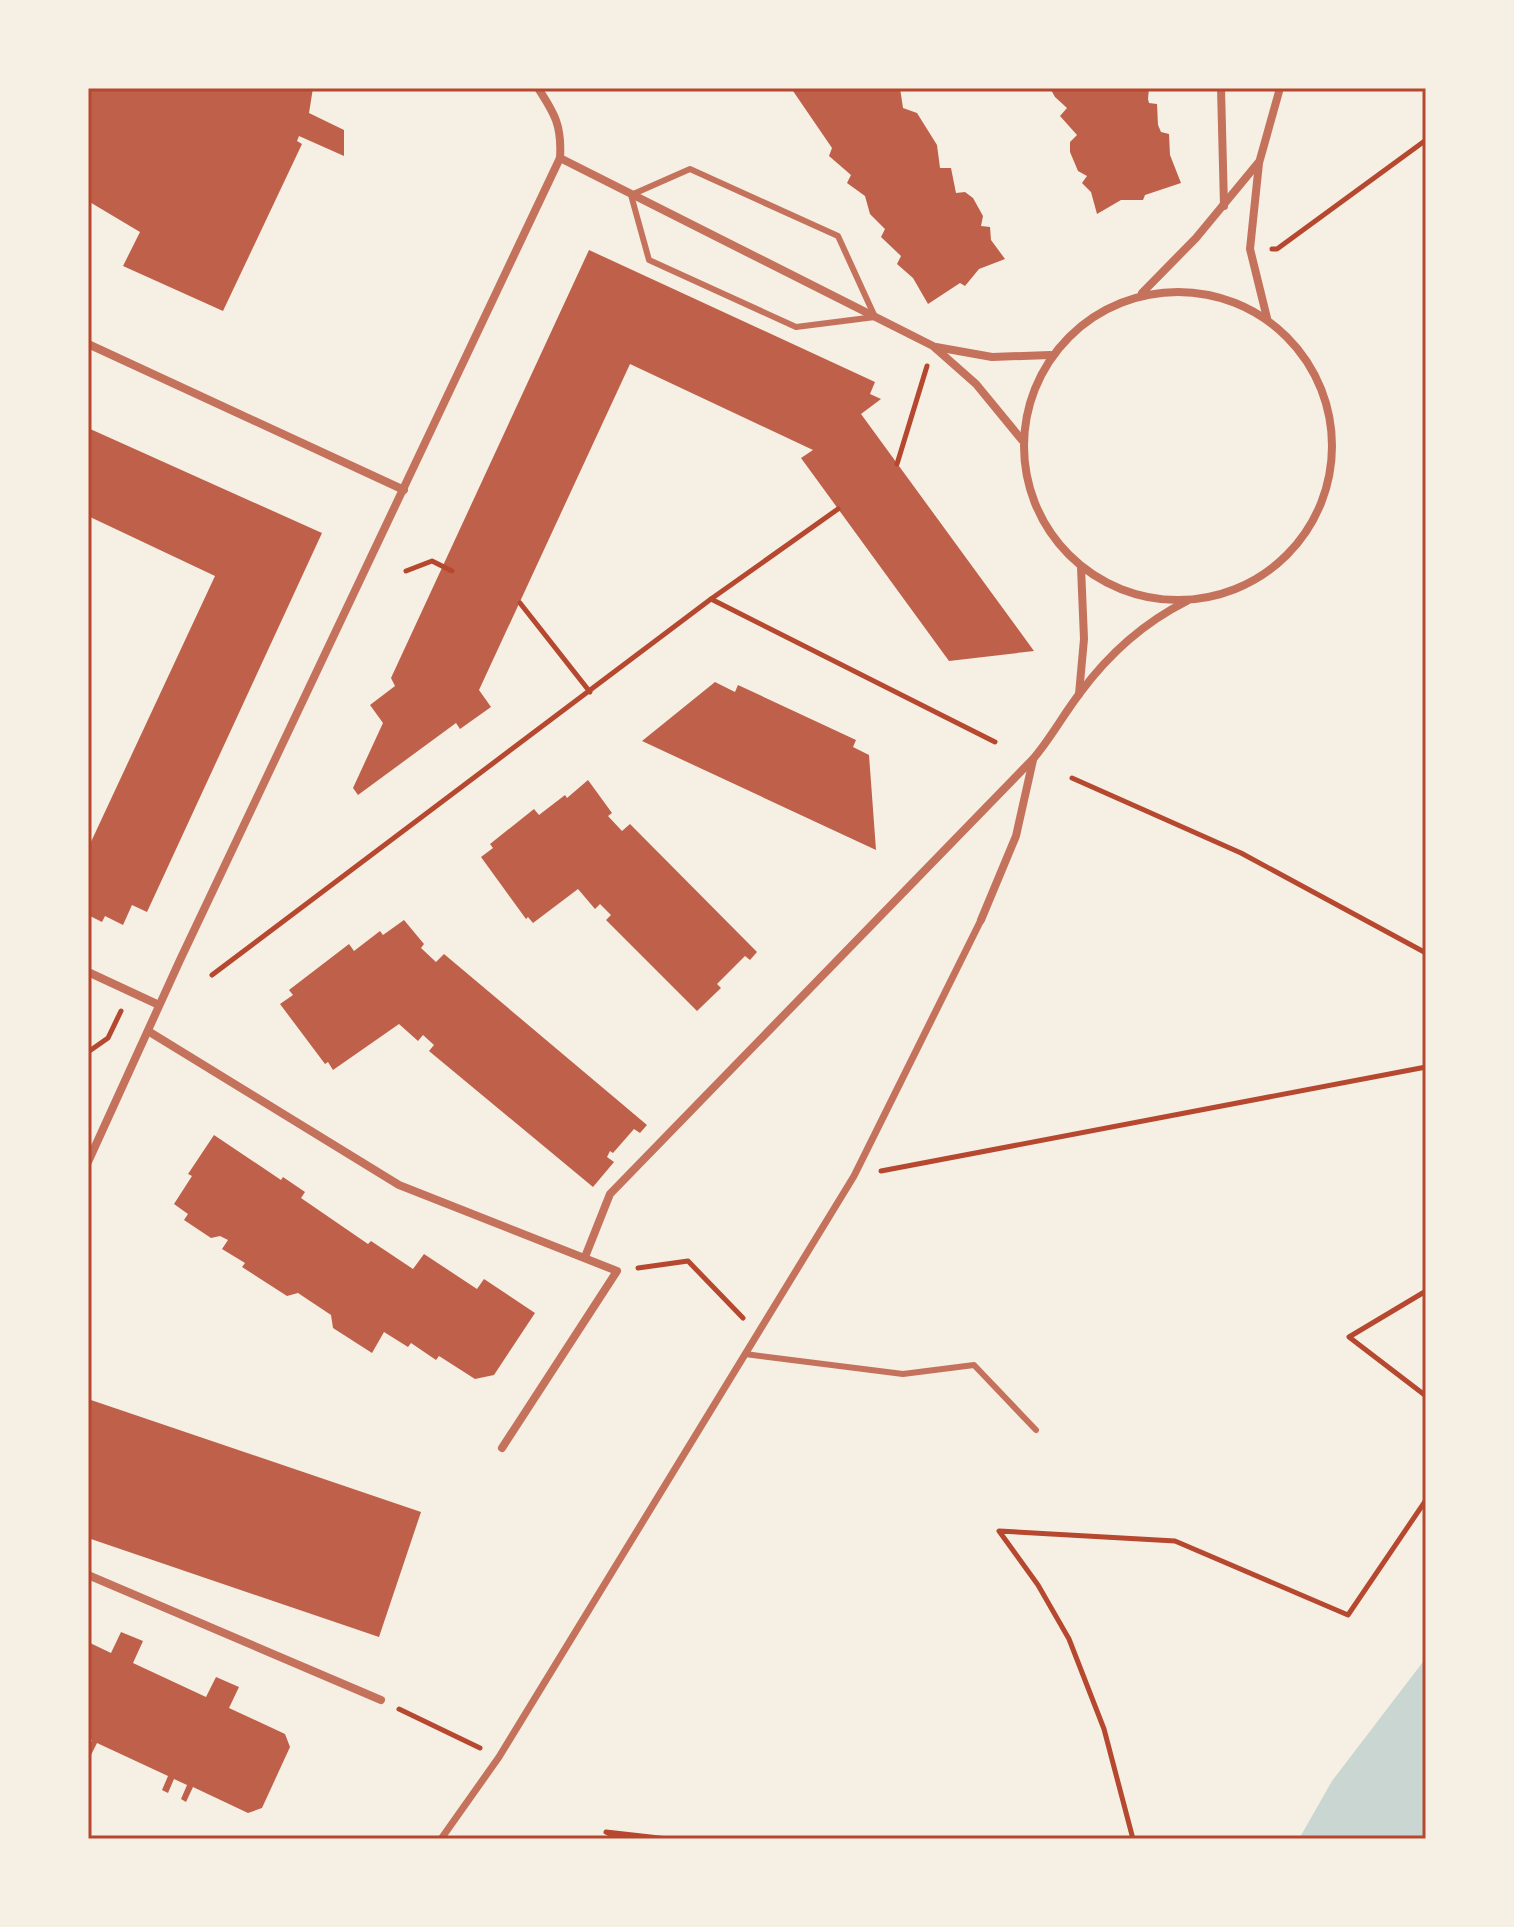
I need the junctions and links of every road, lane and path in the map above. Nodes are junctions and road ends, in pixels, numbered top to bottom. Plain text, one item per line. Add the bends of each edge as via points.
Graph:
1 (538, 88) edge
2 (1221, 88) edge
3 (1280, 88) edge
4 (1426, 140) edge
5 (560, 158) junction
6 (1259, 163) junction
7 (631, 195) junction
8 (1224, 206) junction
9 (1275, 238) dead end
10 (1250, 249) junction
11 (1277, 249) junction
12 (1142, 293) junction
13 (875, 317) junction
14 (1267, 318) junction
15 (88, 344) edge
16 (933, 346) junction
17 (1050, 355) junction
18 (1022, 440) junction
19 (897, 464) dead end
20 (404, 490) junction
21 (838, 509) dead end
22 (1081, 567) junction
23 (406, 571) dead end
24 (452, 571) dead end
25 (711, 599) junction
26 (1189, 600) junction
27 (520, 603) dead end
28 (590, 692) junction
29 (1079, 694) junction
30 (995, 742) dead end
31 (1033, 759) junction
32 (1072, 778) dead end
33 (981, 920) joint
34 (1426, 953) edge
35 (88, 972) edge
36 (212, 975) dead end
37 (131, 992) junction
38 (159, 1005) junction
39 (148, 1031) junction
40 (88, 1052) edge
41 (1426, 1067) edge
42 (88, 1162) edge
43 (854, 1176) junction
44 (585, 1257) junction
45 (617, 1271) junction
46 (1426, 1291) edge
47 (758, 1333) junction
48 (745, 1354) junction
49 (1426, 1396) edge
50 (1036, 1430) dead end
51 (502, 1448) dead end
52 (1426, 1500) edge
53 (88, 1575) edge
54 (381, 1700) joint
55 (499, 1757) junction
56 (441, 1839) edge
57 (620, 1839) edge
58 (668, 1839) edge
59 (1133, 1839) edge

1 - 5 street via 556,116
2 - 8 street
3 - 6 street
4 - 11 path
5 - 7 street
5 - 20 street
6 - 8 street
6 - 10 street
7 - 13 street
7 - 13 lane via 649,260 796,327
7 - 13 lane via 690,169 838,236
8 - 12 street
9 - 11 path
10 - 11 path
10 - 14 street
12 - 14 street via 1207,292
12 - 17 street via 1090,316
13 - 16 street
14 - 26 street via 1307,359 1319,386 1330,412 1332,470 1313,524 1275,567 1224,594
15 - 20 street
16 - 17 street via 992,357
16 - 18 street via 976,384
16 - 19 path
17 - 18 street via 1030,396
18 - 22 street via 1031,494 1048,531
20 - 38 street
21 - 25 path
22 - 26 street via 1121,590 1150,599
22 - 29 street via 1084,639
23 - 24 path via 432,561
25 - 28 path
25 - 30 path
26 - 29 street via 1149,622
27 - 28 path
28 - 36 path
29 - 31 street
31 - 33 street via 1016,836
31 - 44 street via 610,1194
32 - 34 path via 1241,853
33 - 43 street
35 - 37 street
37 - 38 street
37 - 40 path via 108,1038
38 - 39 street
39 - 42 street
39 - 44 street via 399,1185
41 - 43 path
43 - 47 street
44 - 45 street
45 - 47 path via 688,1261
45 - 51 street
46 - 49 path via 1349,1337
47 - 48 street
48 - 50 lane via 903,1374 974,1365
48 - 55 street
52 - 59 path via 1348,1615 1175,1541 999,1531 1069,1639 1104,1729
53 - 54 street
54 - 55 path
55 - 56 street
57 - 58 path via 606,1832

